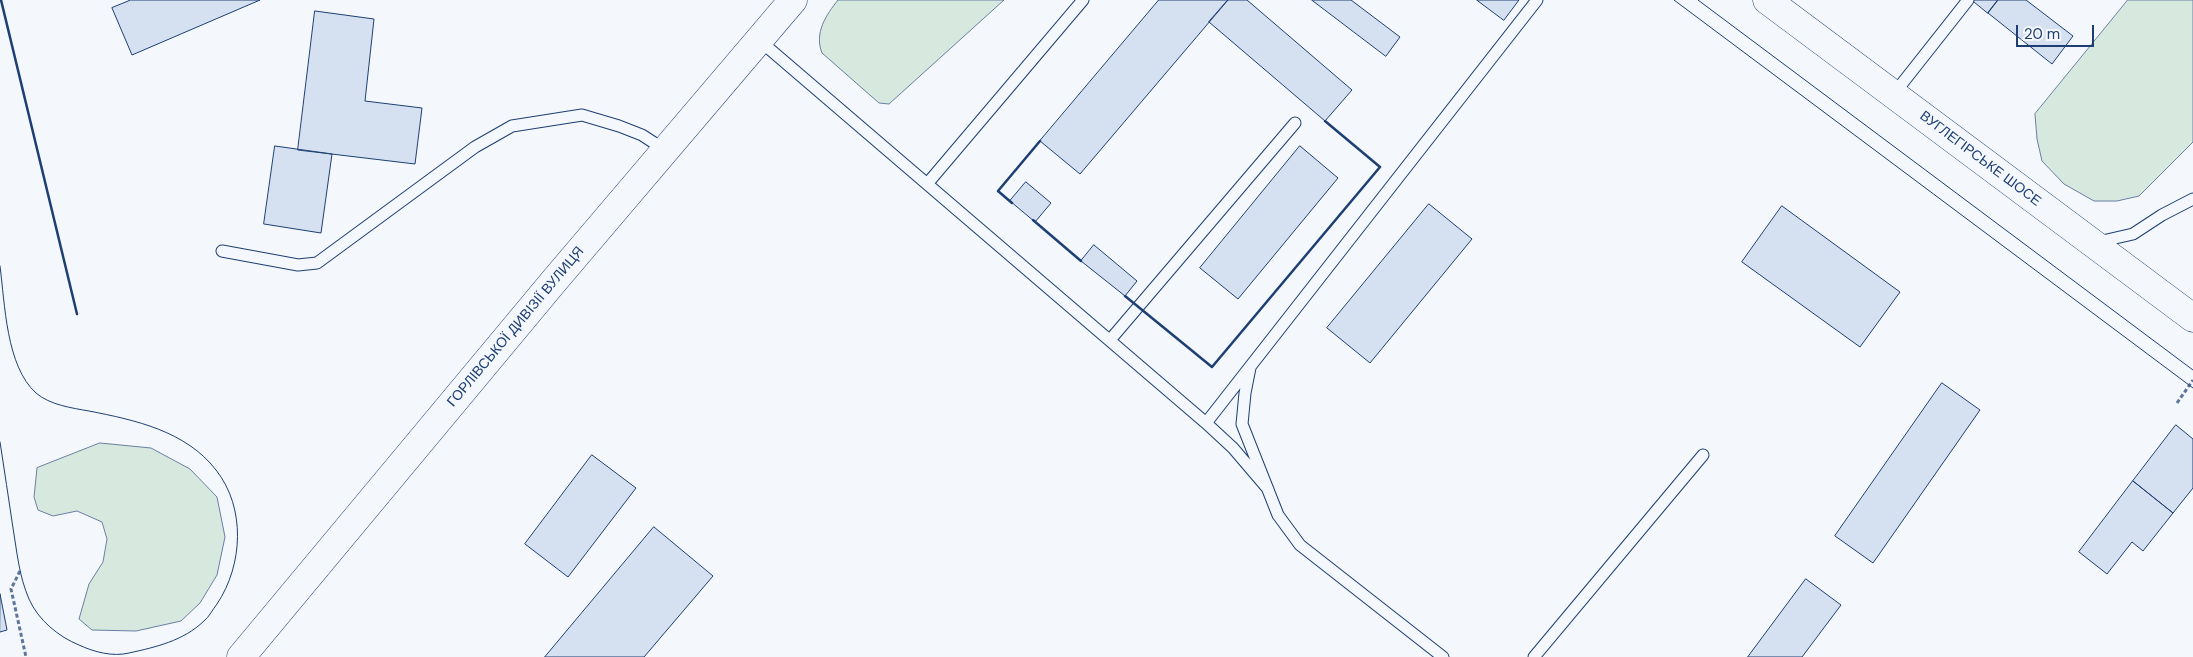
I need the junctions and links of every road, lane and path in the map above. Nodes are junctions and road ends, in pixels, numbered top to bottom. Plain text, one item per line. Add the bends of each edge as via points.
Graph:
1 (793, 0) edge
2 (1083, 0) edge
3 (1537, 0) edge
4 (1767, 0) edge
5 (1968, 0) edge
6 (759, 40) junction
7 (1893, 95) junction
8 (1295, 123) dead end
9 (665, 150) junction
10 (927, 184) junction
11 (2193, 199) edge
12 (2093, 243) junction
13 (222, 251) dead end
14 (2193, 318) edge
15 (1110, 340) junction
16 (1251, 365) junction
17 (2193, 380) edge
18 (2177, 403) dead end
19 (1206, 422) junction
20 (1703, 455) dead end
21 (1268, 489) junction
22 (20, 571) dead end
23 (26, 657) edge
24 (241, 657) edge
25 (1442, 657) edge
26 (1534, 657) edge

1 - 6 main road, ГОРЛІВСЬКОЇ ДИВІЗІЇ ВУЛИЦЯ
2 - 10 lane
3 - 16 lane
4 - 7 main road, ВУГЛЕГІРСЬКЕ ШОСЕ
5 - 7 lane
6 - 9 main road, ГОРЛІВСЬКОЇ ДИВІЗІЇ ВУЛИЦЯ
6 - 10 lane
7 - 12 main road, ВУГЛЕГІРСЬКЕ ШОСЕ
8 - 15 lane
9 - 13 lane via 642,136 582,115 512,126 476,147 317,263 298,265
9 - 24 main road, ГОРЛІВСЬКОЇ ДИВІЗІЇ ВУЛИЦЯ
10 - 15 lane
11 - 12 lane via 2133,234
12 - 14 main road, ВУГЛЕГІРСЬКЕ ШОСЕ
15 - 19 lane
16 - 19 lane
16 - 21 lane via 1242,424
17 - 18 path
19 - 21 lane
20 - 26 lane
21 - 25 lane via 1278,515 1300,545
22 - 23 path via 11,589

